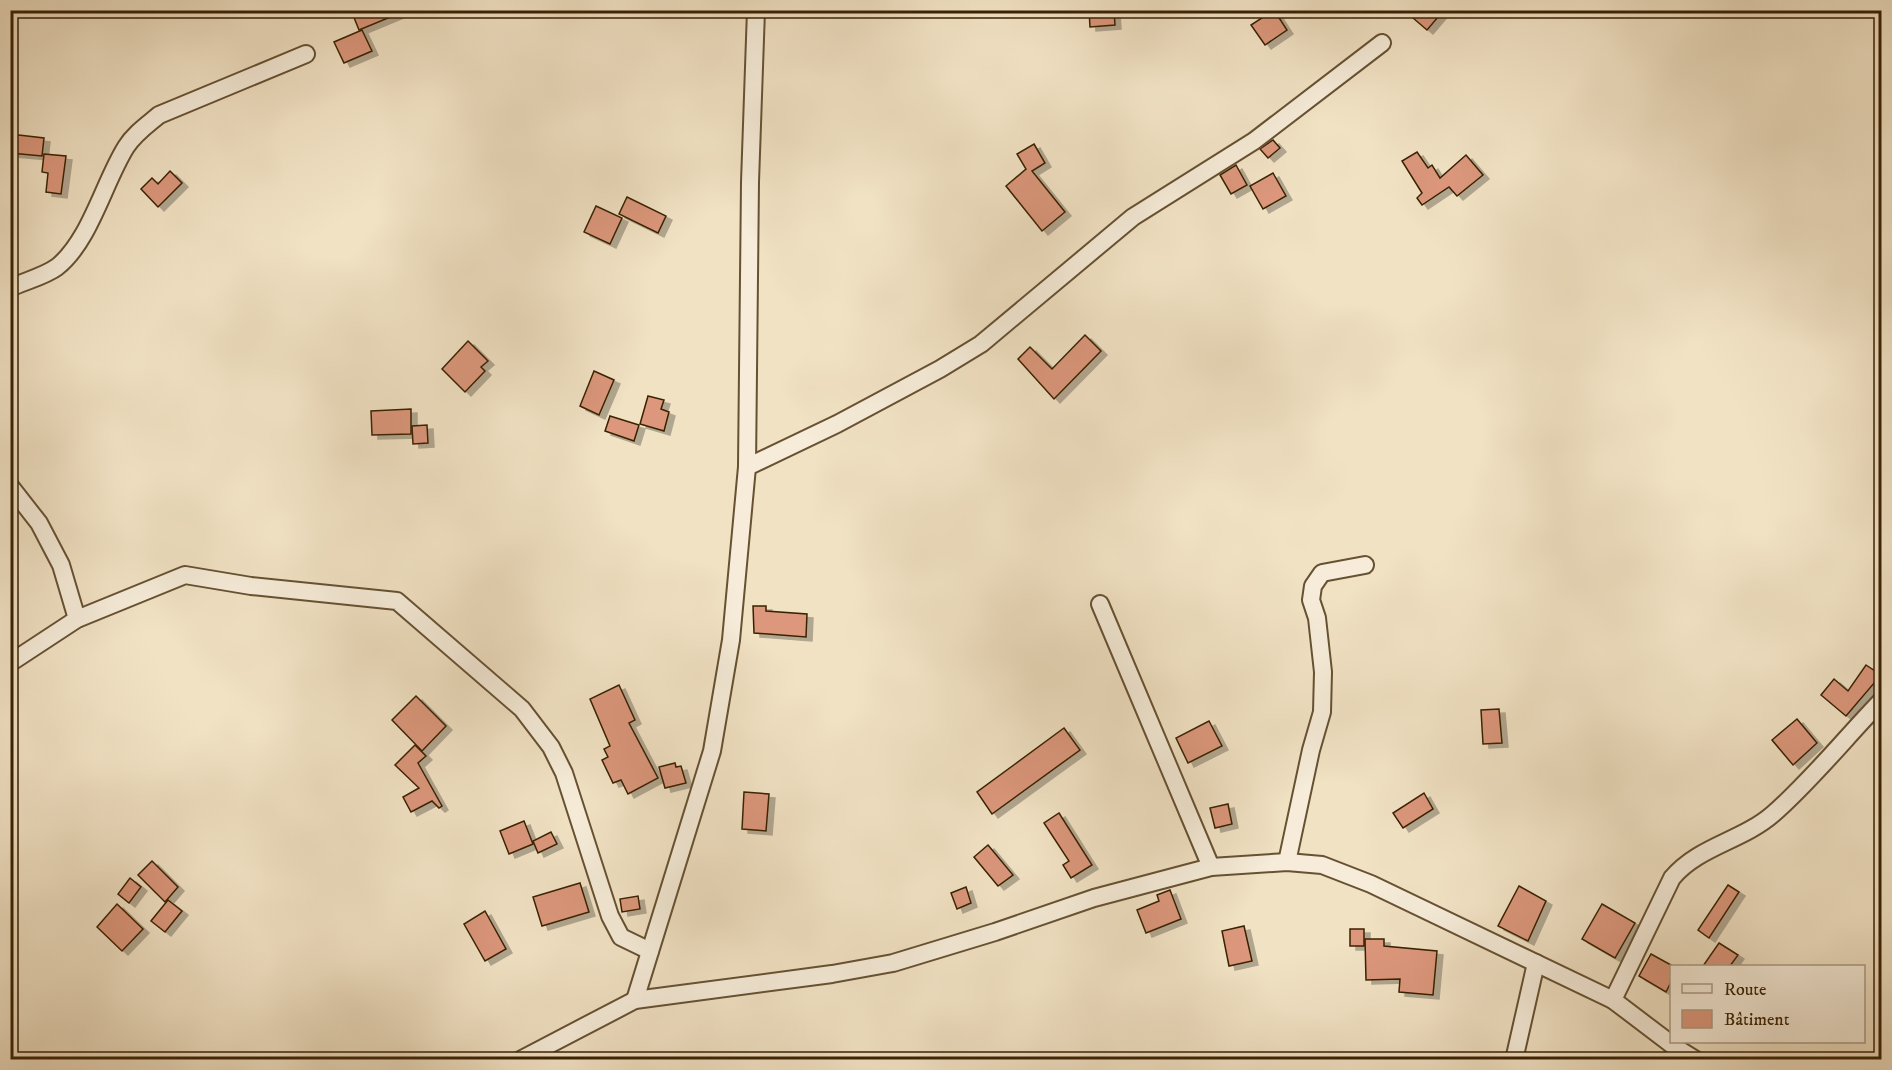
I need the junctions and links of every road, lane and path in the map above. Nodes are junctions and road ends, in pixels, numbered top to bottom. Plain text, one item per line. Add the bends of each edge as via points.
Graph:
1 (756, 10) edge
2 (1382, 43) dead end
3 (306, 54) dead end
4 (10, 288) edge
5 (747, 467) junction
6 (10, 486) edge
7 (1365, 565) dead end
8 (1100, 604) dead end
9 (76, 620) junction
10 (10, 663) edge
11 (1881, 700) edge
12 (1287, 862) junction
13 (1211, 867) junction
14 (650, 951) junction
15 (1536, 963) junction
16 (635, 1000) junction
17 (1613, 1000) junction
18 (1672, 1053) edge
19 (520, 1059) edge
20 (1514, 1059) edge
21 (1696, 1059) edge

1 - 5 street
2 - 5 street via 1254,141 1133,217 981,344 837,424
3 - 4 street via 159,115 141,129 126,147 92,218 57,267
5 - 14 street via 731,639 712,751
6 - 9 street via 39,523 61,565
7 - 12 street via 1322,573 1313,586 1311,600 1323,672 1322,712
8 - 13 street
9 - 10 street
9 - 14 street via 185,575 397,601 522,709 551,747 564,772 610,916 621,938
11 - 17 street via 1772,815 1681,867 1672,878
12 - 13 street
12 - 15 street via 1322,865 1371,884
13 - 16 street via 1094,898 893,963
14 - 16 street
15 - 17 street
15 - 20 street
16 - 19 street
17 - 18 street
18 - 21 street

